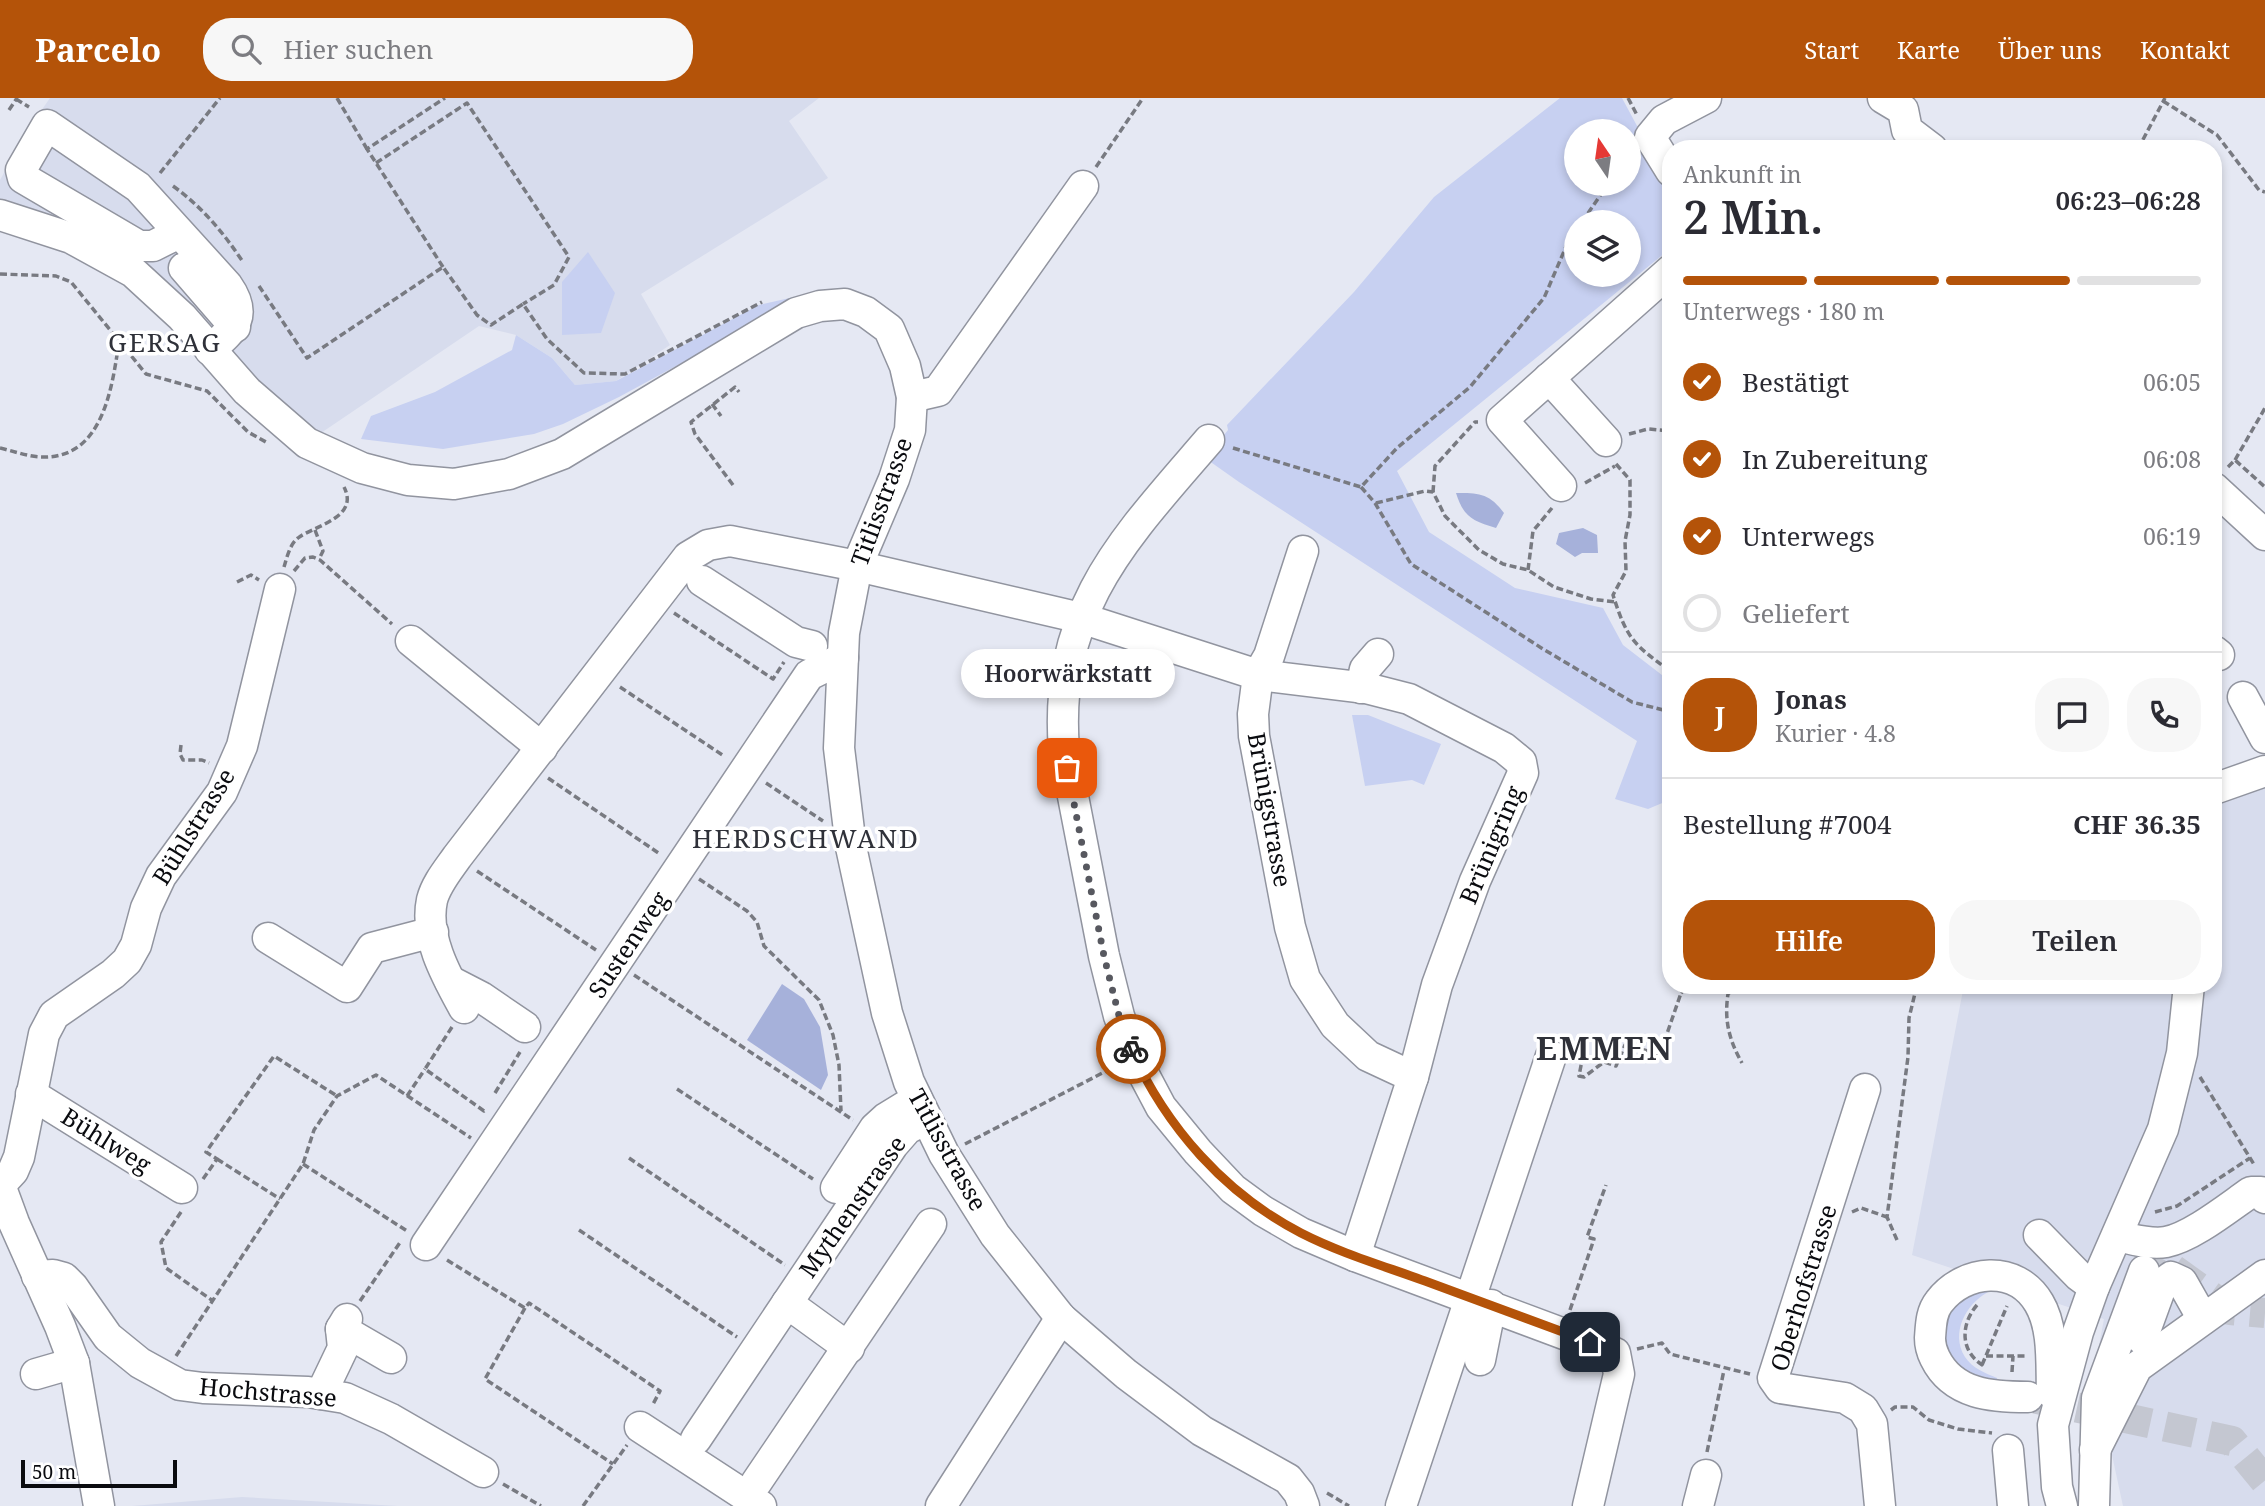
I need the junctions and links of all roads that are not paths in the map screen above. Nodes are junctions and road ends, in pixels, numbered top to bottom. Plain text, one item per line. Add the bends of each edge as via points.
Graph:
1 (1706, 98) edge
2 (1883, 98) edge
3 (1920, 140) edge
4 (1662, 156) edge
5 (1083, 186) road end
6 (0, 215) edge
7 (179, 233) junction
8 (184, 268) dead end
9 (1662, 278) edge
10 (235, 327) junction
11 (209, 350) junction
12 (1549, 378) junction
13 (912, 397) junction
14 (1209, 440) road end
15 (1606, 440) road end
16 (1561, 486) dead end
17 (2222, 488) edge
18 (2265, 535) edge
19 (1303, 551) dead end
20 (857, 566) junction
21 (702, 581) dead end
22 (280, 589) road end
23 (1080, 618) junction
24 (411, 641) road end
25 (804, 644) junction
26 (843, 645) junction
27 (1378, 654) dead end
28 (1258, 675) junction
29 (1361, 688) junction
30 (2243, 698) dead end
31 (767, 710) dead end
32 (2265, 738) edge
33 (540, 760) junction
34 (2265, 771) edge
35 (2222, 786) edge
36 (433, 932) junction
37 (268, 938) dead end
38 (450, 981) junction
39 (2188, 994) edge
40 (461, 1014) road end
41 (525, 1036) road end
42 (1551, 1056) road end
43 (1413, 1077) junction
44 (1865, 1089) dead end
45 (31, 1094) junction
46 (922, 1109) junction
47 (2254, 1175) edge
48 (825, 1184) road end
49 (0, 1185) edge
50 (189, 1193) road end
51 (931, 1224) dead end
52 (7, 1225) edge
53 (2039, 1235) dead end
54 (2117, 1236) junction
55 (426, 1245) road end
56 (1354, 1256) junction
57 (2265, 1261) edge
58 (2144, 1271) dead end
59 (2265, 1275) edge
60 (37, 1276) junction
61 (2094, 1287) junction
62 (1480, 1301) junction
63 (787, 1303) junction
64 (2200, 1313) junction
65 (1061, 1318) junction
66 (2078, 1332) junction
67 (849, 1348) junction
68 (2140, 1353) junction
69 (391, 1358) dead end
70 (1481, 1360) dead end
71 (74, 1363) junction
72 (36, 1374) dead end
73 (321, 1394) junction
74 (2028, 1397) tunnel mouth
75 (2053, 1424) junction
76 (640, 1427) road end
77 (696, 1439) dead end
78 (2003, 1442) road end
79 (2095, 1450) junction
80 (483, 1472) road end
81 (1706, 1475) road end
82 (759, 1495) edge
83 (99, 1506) edge
84 (941, 1506) edge
85 (1304, 1506) edge
86 (1401, 1506) edge
87 (1588, 1506) edge
88 (1699, 1506) edge
89 (1880, 1506) edge
90 (2013, 1506) edge
91 (2062, 1506) edge
92 (2093, 1506) edge

1 - 4 street via 1664,120 1650,137
2 - 3 street via 1903,110 1907,131
5 - 13 street via 937,391
6 - 11 street, Titlisstrasse via 71,237 133,272 182,317
7 - 7 street via 138,187 47,125 22,170 23,178 139,247 153,247
7 - 10 street via 234,295 238,309
8 - 10 street
9 - 12 street
10 - 11 street
11 - 13 street, Titlisstrasse via 247,391 307,443 362,468 408,480 454,484 509,474 562,454 765,330 820,306 845,304 866,312 888,329 905,366
12 - 15 street
12 - 16 street via 1502,420
13 - 20 street, Titlisstrasse via 910,430
14 - 23 street via 1125,539
17 - 18 street
19 - 28 street, Brünigstrasse via 1269,656
20 - 23 street
20 - 26 street, Titlisstrasse
20 - 33 street via 730,541 708,545 688,557
21 - 25 street
22 - 45 street, Bühlstrasse via 242,746 222,792 161,876 127,961 54,1015 44,1034
23 - 28 street
23 - 56 street via 1068,665 1064,750 1104,956 1134,1056 1161,1107 1233,1189 1301,1233
24 - 33 street
25 - 26 street
25 - 31 street
26 - 46 street, Titlisstrasse via 839,748 851,847 887,1013
26 - 55 street, Sustenweg via 809,675
27 - 29 street via 1365,669
28 - 29 street, Brünigring
28 - 43 street, Brünigstrasse via 1254,736 1290,928 1305,979 1335,1025 1368,1056
29 - 43 street, Brünigring via 1409,699 1504,748 1521,762 1523,773 1475,881 1437,985
30 - 32 street
33 - 36 street via 437,886 430,918
34 - 35 street
36 - 37 street via 372,948 346,987
36 - 38 street
38 - 40 street
38 - 41 street via 481,997
39 - 54 street via 2182,1053 2163,1129
42 - 62 street
43 - 56 street
44 - 89 street, Oberhofstrasse via 1773,1378 1780,1388 1845,1398 1863,1409 1872,1424
45 - 49 street, Bühlstrasse via 19,1157
45 - 50 street, Bühlweg
46 - 48 street via 886,1118
46 - 63 street, Mythenstrasse
46 - 65 street, Titlisstrasse via 944,1154 995,1235
47 - 54 street via 2210,1196 2183,1217 2168,1242
49 - 52 street
51 - 67 street
52 - 60 street
53 - 61 street
54 - 61 street
56 - 62 street
57 - 64 street
58 - 79 street via 2097,1398
59 - 64 street
60 - 71 street
60 - 73 street, Hochstrasse via 64,1278 108,1337 140,1363 180,1385
61 - 66 street
62 - 70 street
62 - 86 street
62 - 87 street via 1625,1351
63 - 67 street, Mythenstrasse
63 - 77 street, Mythenstrasse
64 - 68 street
64 - 68 street via 2182,1282 2171,1277 2162,1284
65 - 84 street
65 - 85 street, Titlisstrasse via 1202,1431 1288,1479
66 - 75 street
66 - 92 street via 2075,1414 2082,1471
67 - 82 street
68 - 79 street
69 - 73 street via 344,1324 343,1348
71 - 72 street
71 - 83 street
73 - 80 street, Hochstrasse via 345,1398 391,1419
74 - 75 street via 1965,1389 1940,1369 1930,1343 1931,1321 1939,1302 1958,1283 1987,1275 2010,1278 2026,1287 2039,1303 2051,1355
75 - 91 street
76 - 82 street
78 - 90 street
79 - 92 street
81 - 88 street

